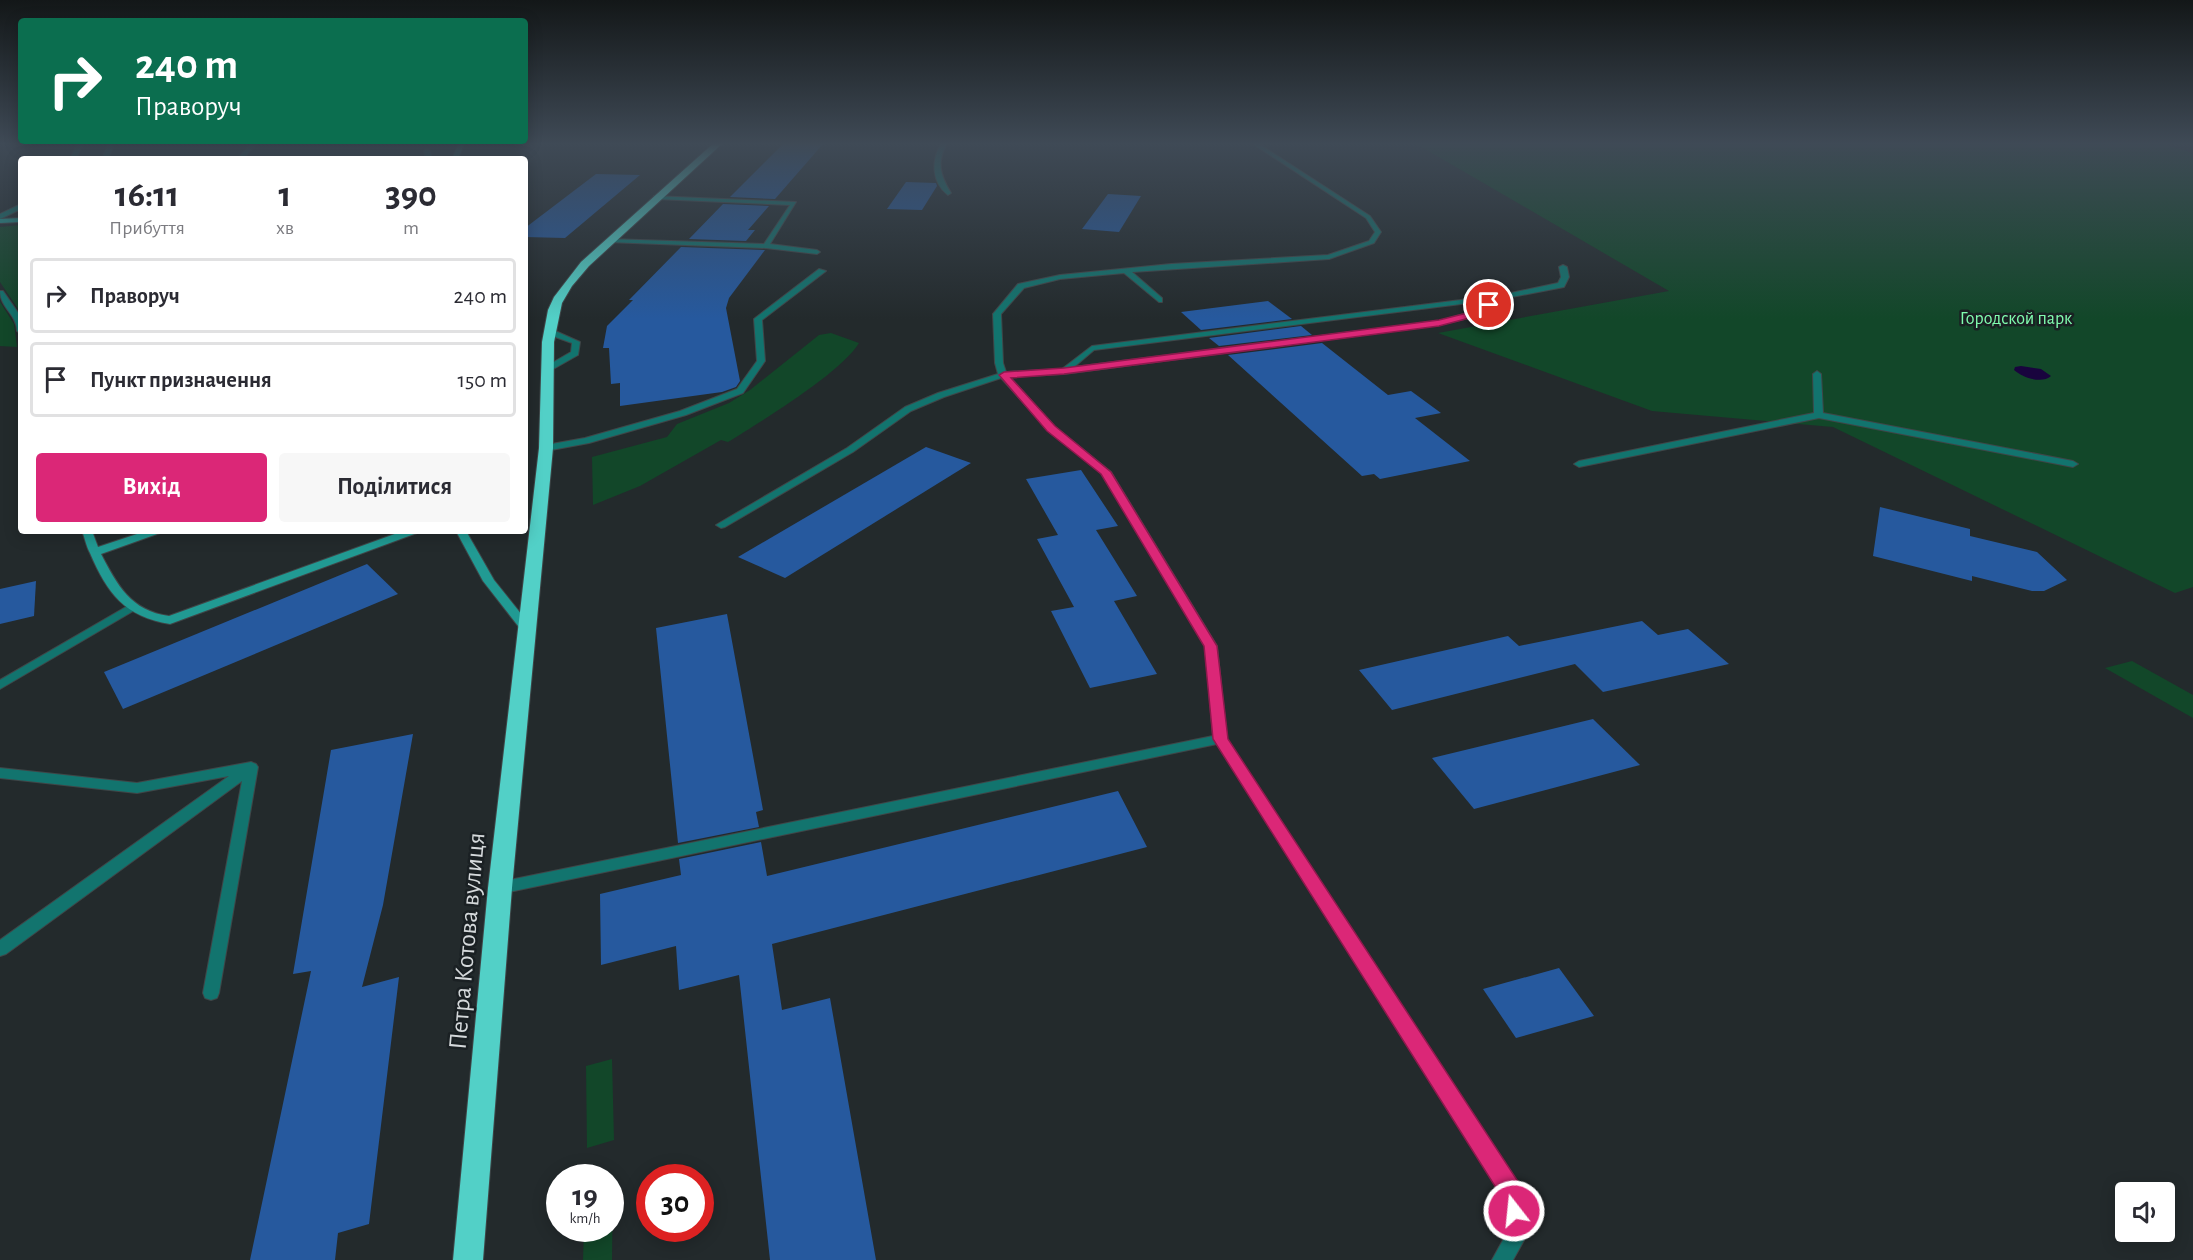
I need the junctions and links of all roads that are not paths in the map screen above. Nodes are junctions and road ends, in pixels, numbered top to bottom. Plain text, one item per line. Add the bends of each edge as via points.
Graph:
1 (653, 201) edge
2 (733, 201) edge
3 (1343, 201) edge
4 (18, 208) edge
5 (0, 219) edge
6 (18, 220) edge
7 (609, 241) junction
8 (766, 246) junction
9 (817, 252) dead end
10 (1563, 267) dead end
11 (822, 271) dead end
12 (1126, 271) junction
13 (0, 292) edge
14 (1505, 296) junction
15 (1159, 300) dead end
16 (18, 319) edge
17 (550, 332) junction
18 (548, 369) junction
19 (1064, 371) junction
20 (1817, 374) dead end
21 (1004, 375) junction
22 (1819, 415) junction
23 (546, 448) junction
24 (1579, 464) dead end
25 (2073, 464) dead end
26 (721, 525) dead end
27 (88, 534) edge
28 (147, 534) edge
29 (405, 534) edge
30 (463, 534) edge
31 (95, 552) junction
32 (131, 608) junction
33 (526, 628) junction
34 (0, 685) edge
35 (1221, 739) junction
36 (251, 767) junction
37 (0, 773) edge
38 (500, 888) junction
39 (0, 949) edge
40 (211, 993) dead end
41 (468, 1260) edge
42 (1502, 1260) edge

1 - 7 highway, Петра Котова вулиця
2 - 8 street via 794,203
3 - 12 street via 1368,217 1378,232 1372,242 1329,257
4 - 5 street
5 - 6 main road
7 - 8 street
7 - 17 highway, Петра Котова вулиця via 571,279 559,299
8 - 9 street
10 - 14 street via 1561,285
11 - 23 street via 758,319 761,361 740,391 683,413 586,441
12 - 15 street
12 - 21 street via 1060,277 1021,286 997,314 999,363
13 - 16 street
14 - 19 street via 1474,314 1439,323
14 - 19 street via 1092,348
17 - 18 highway, Петра Котова вулиця
17 - 18 street via 576,342 576,347 575,354
18 - 23 highway, Петра Котова вулиця
19 - 21 street
20 - 22 street
21 - 26 street via 908,409 850,450
21 - 35 street via 1051,428 1106,472 1210,646
22 - 24 street
22 - 25 street
23 - 33 highway, Петра Котова вулиця
27 - 31 main road
28 - 31 main road
29 - 32 main road via 181,617 156,619
30 - 33 main road via 489,581
31 - 32 main road
32 - 34 street
33 - 38 highway, Петра Котова вулиця
35 - 38 street
35 - 42 street via 1511,1190 1518,1233
36 - 37 street via 138,788
36 - 39 street
36 - 40 street
38 - 41 highway, Петра Котова вулиця

